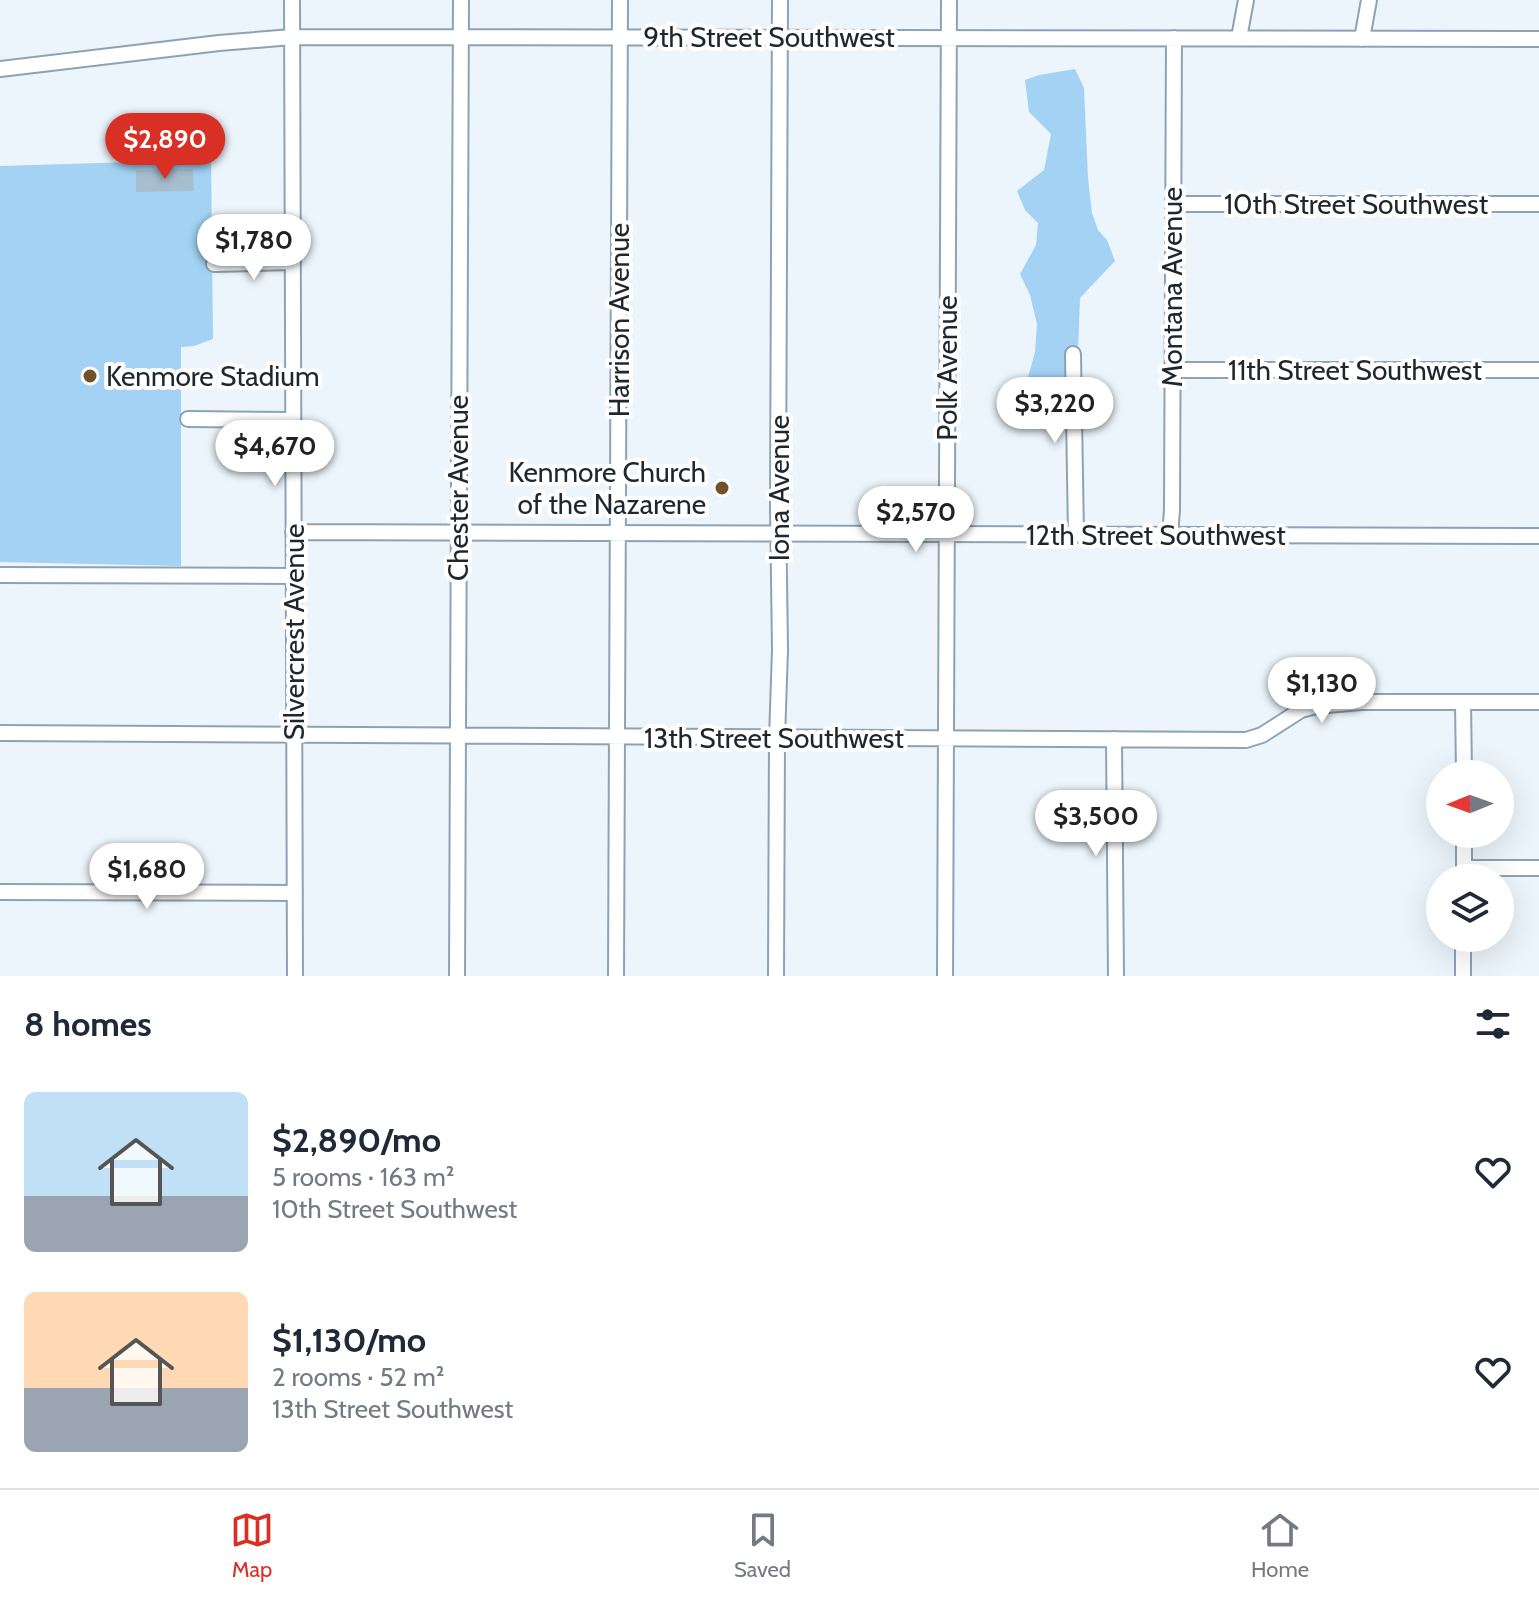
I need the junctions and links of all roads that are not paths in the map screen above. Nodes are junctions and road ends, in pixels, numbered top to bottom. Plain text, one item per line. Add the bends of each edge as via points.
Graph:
1 (292, 0) edge
2 (461, 0) edge
3 (620, 0) edge
4 (780, 0) edge
5 (949, 0) edge
6 (1246, 0) edge
7 (1369, 0) edge
8 (620, 36) junction
9 (292, 37) junction
10 (461, 37) junction
11 (780, 37) junction
12 (949, 38) junction
13 (1174, 38) junction
14 (1239, 38) junction
15 (1362, 39) junction
16 (1539, 39) edge
17 (0, 69) edge
18 (1173, 204) junction
19 (1539, 204) edge
20 (293, 262) junction
21 (214, 264) dead end
22 (1073, 354) dead end
23 (1172, 370) junction
24 (1539, 370) edge
25 (188, 419) dead end
26 (293, 420) junction
27 (293, 532) junction
28 (458, 532) junction
29 (618, 533) junction
30 (778, 534) junction
31 (947, 535) junction
32 (1076, 535) junction
33 (1170, 535) junction
34 (1539, 536) edge
35 (0, 575) edge
36 (293, 576) junction
37 (1463, 702) junction
38 (1539, 702) edge
39 (0, 733) edge
40 (458, 735) junction
41 (294, 736) junction
42 (617, 737) junction
43 (777, 738) junction
44 (946, 738) junction
45 (1114, 739) junction
46 (1464, 760) edge
47 (1539, 868) edge
48 (1514, 870) edge
49 (0, 892) edge
50 (295, 893) junction
51 (1463, 952) edge
52 (295, 976) edge
53 (457, 976) edge
54 (616, 976) edge
55 (776, 976) edge
56 (945, 976) edge
57 (1116, 976) edge
58 (1463, 976) edge

1 - 9 street, Silvercrest Avenue
2 - 10 street, Chester Avenue
3 - 8 street, Harrison Avenue
4 - 11 street, Iona Avenue
5 - 12 street, Polk Avenue
6 - 14 street
7 - 15 street
8 - 10 street, 9th Street Southwest
8 - 11 street, 9th Street Southwest
8 - 29 street, Harrison Avenue
9 - 10 street, 9th Street Southwest
9 - 17 street, 9th Street Southwest
9 - 20 street, Silvercrest Avenue
10 - 28 street, Chester Avenue
11 - 12 street, 9th Street Southwest
11 - 30 street, Iona Avenue
12 - 13 street, 9th Street Southwest
12 - 31 street, Polk Avenue
13 - 14 street, 9th Street Southwest
13 - 18 street, Montana Avenue
14 - 15 street, 9th Street Southwest
15 - 16 street, 9th Street Southwest
18 - 19 street, 10th Street Southwest
18 - 23 street, Montana Avenue
20 - 21 street
20 - 26 street, Silvercrest Avenue
22 - 32 street
23 - 24 street, 11th Street Southwest
23 - 33 street, Montana Avenue
25 - 26 street
26 - 27 street, Silvercrest Avenue
27 - 28 street, 12th Street Southwest
27 - 36 street, Silvercrest Avenue
28 - 29 street, 12th Street Southwest
28 - 40 street, Chester Avenue
29 - 30 street, 12th Street Southwest
29 - 42 street, Harrison Avenue
30 - 31 street, 12th Street Southwest
30 - 43 street, Iona Avenue
31 - 32 street, 12th Street Southwest
31 - 44 street, Polk Avenue
32 - 33 street, 12th Street Southwest
33 - 34 street, 12th Street Southwest
35 - 36 street
36 - 41 street, Silvercrest Avenue
37 - 38 street, 13th Street Southwest
37 - 45 street, 13th Street Southwest via 1316,706 1246,740
37 - 46 street
39 - 41 street, 13th Street Southwest
40 - 41 street, 13th Street Southwest
40 - 42 street, 13th Street Southwest
40 - 53 street, Chester Avenue
41 - 50 street, Silvercrest Avenue
42 - 43 street, 13th Street Southwest
42 - 54 street, Harrison Avenue
43 - 44 street, 13th Street Southwest
43 - 55 street, Iona Avenue
44 - 45 street, 13th Street Southwest
44 - 56 street, Polk Avenue
45 - 57 street
47 - 48 street
49 - 50 street
50 - 52 street, Silvercrest Avenue
51 - 58 street

